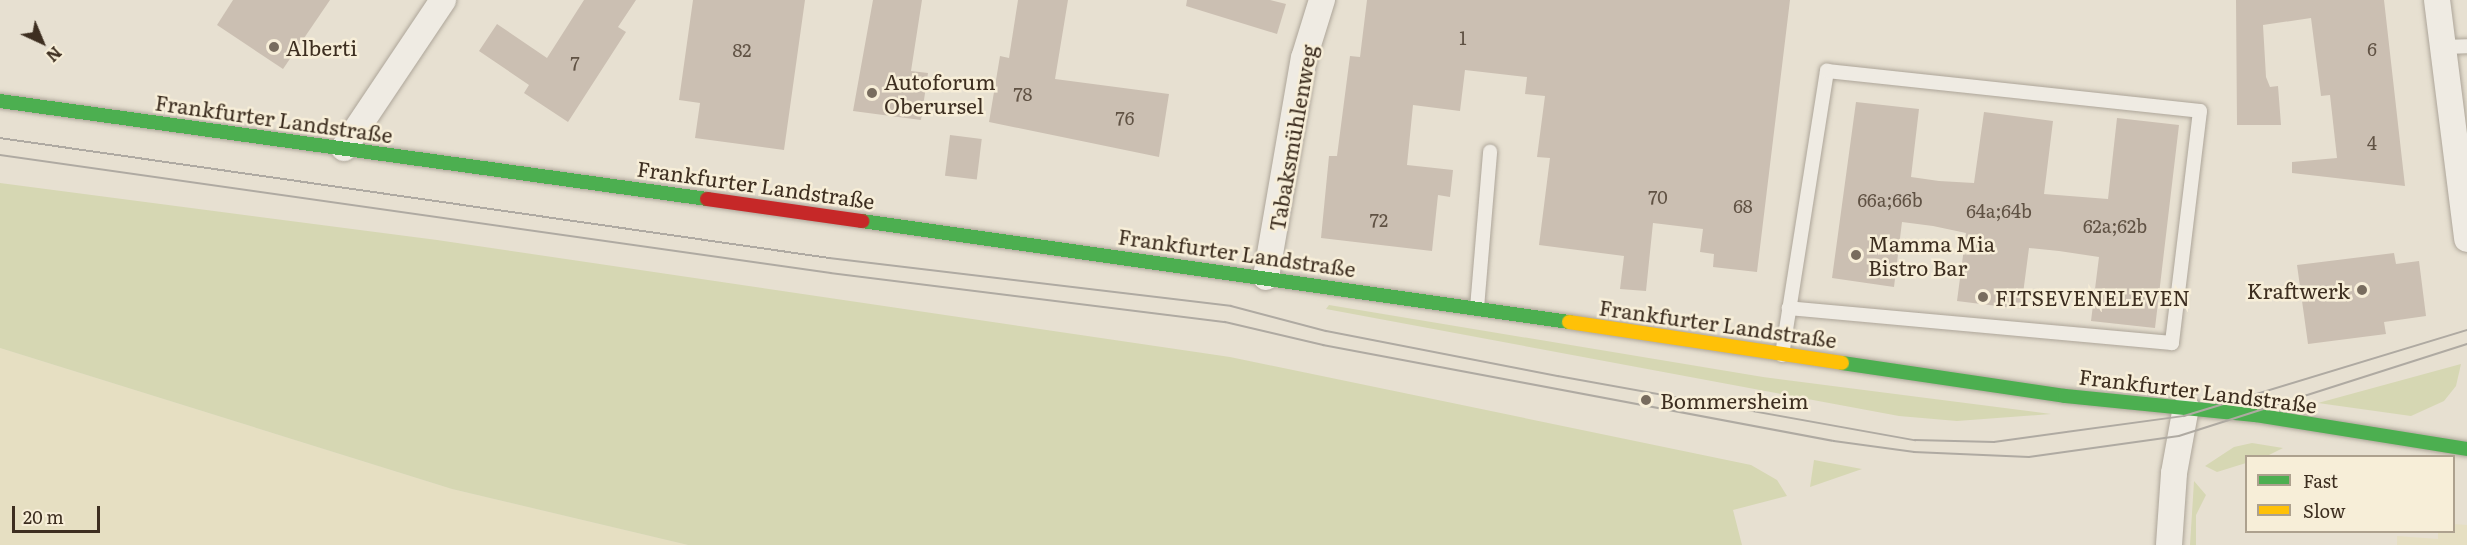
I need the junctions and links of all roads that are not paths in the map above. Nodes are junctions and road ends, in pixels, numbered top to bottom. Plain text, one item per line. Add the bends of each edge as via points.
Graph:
1 (443, 0) edge
2 (1322, 0) edge
3 (2437, 0) edge
4 (2455, 46) edge
5 (0, 101) edge
6 (344, 148) junction
7 (1490, 152) dead end
8 (2467, 239) edge
9 (1266, 277) junction
10 (1477, 308) junction
11 (1789, 308) junction
12 (1782, 354) junction
13 (2186, 406) junction
14 (2467, 449) edge
15 (2169, 545) edge

1 - 6 street
2 - 9 street, Tabaksmühlenweg via 1304,58
3 - 4 street
4 - 8 street
5 - 6 main road, Frankfurter Landstraße
6 - 9 main road, Frankfurter Landstraße
7 - 10 lane
9 - 10 main road, Frankfurter Landstraße
10 - 12 main road, Frankfurter Landstraße
11 - 11 lane via 1827,71 2200,111 2172,343
11 - 12 lane
12 - 13 main road, Frankfurter Landstraße via 2065,396
13 - 14 main road, Frankfurter Landstraße
13 - 15 street via 2174,473

